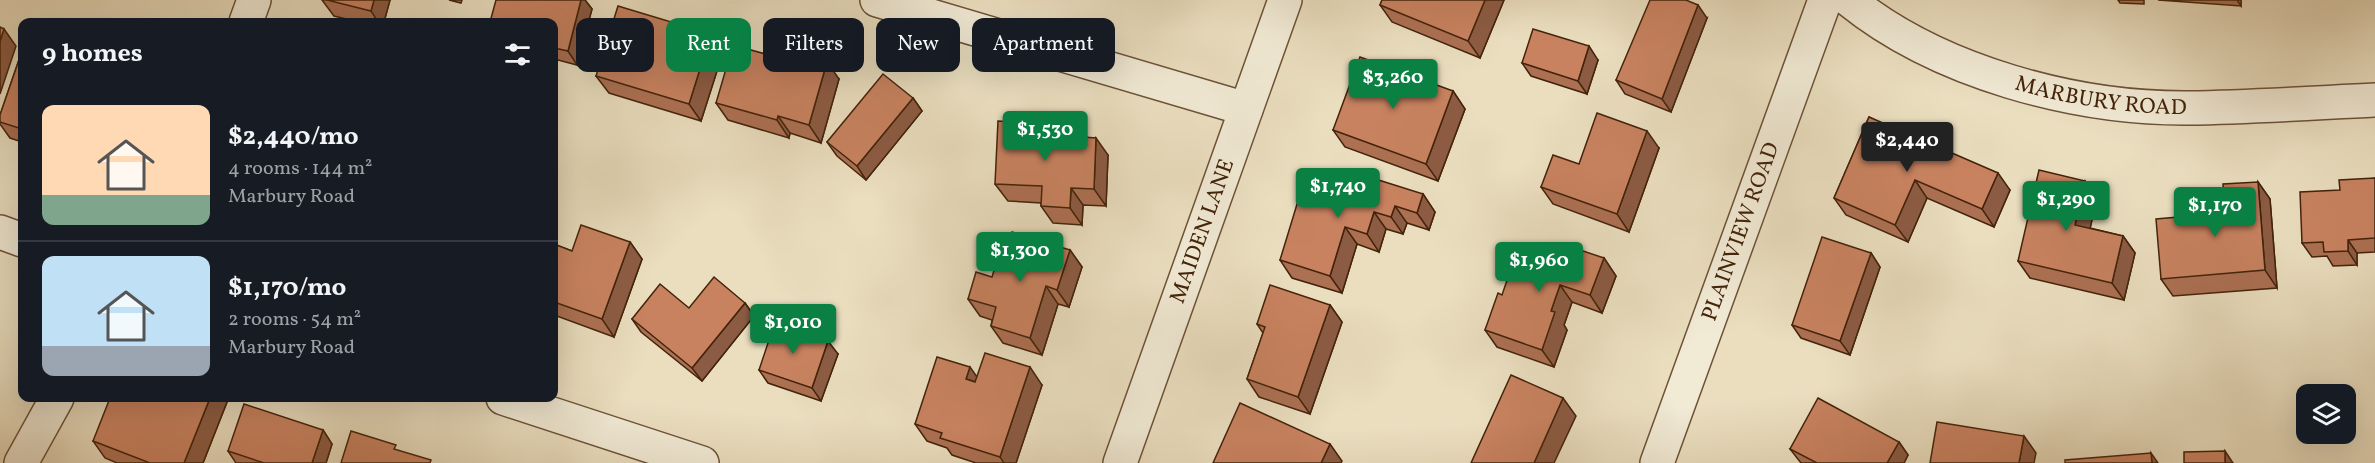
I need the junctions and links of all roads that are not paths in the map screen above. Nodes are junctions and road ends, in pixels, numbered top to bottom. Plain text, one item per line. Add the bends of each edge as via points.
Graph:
1 (254, 0) edge
2 (877, 0) edge
3 (1285, 0) edge
4 (1825, 0) edge
5 (1849, 0) edge
6 (247, 18) edge
7 (2375, 100) edge
8 (1246, 109) junction
9 (0, 232) edge
10 (18, 239) edge
11 (55, 402) edge
12 (515, 402) edge
13 (21, 463) edge
14 (702, 463) edge
15 (1120, 463) edge
16 (1658, 463) edge

1 - 6 street
2 - 8 street
3 - 8 street, MAIDEN LANE
4 - 16 street, PLAINVIEW ROAD
5 - 7 street, MARBURY ROAD via 1874,20 1950,60 2020,84 2103,102 2187,108
8 - 15 street, MAIDEN LANE
9 - 10 street
11 - 13 street
12 - 14 street

